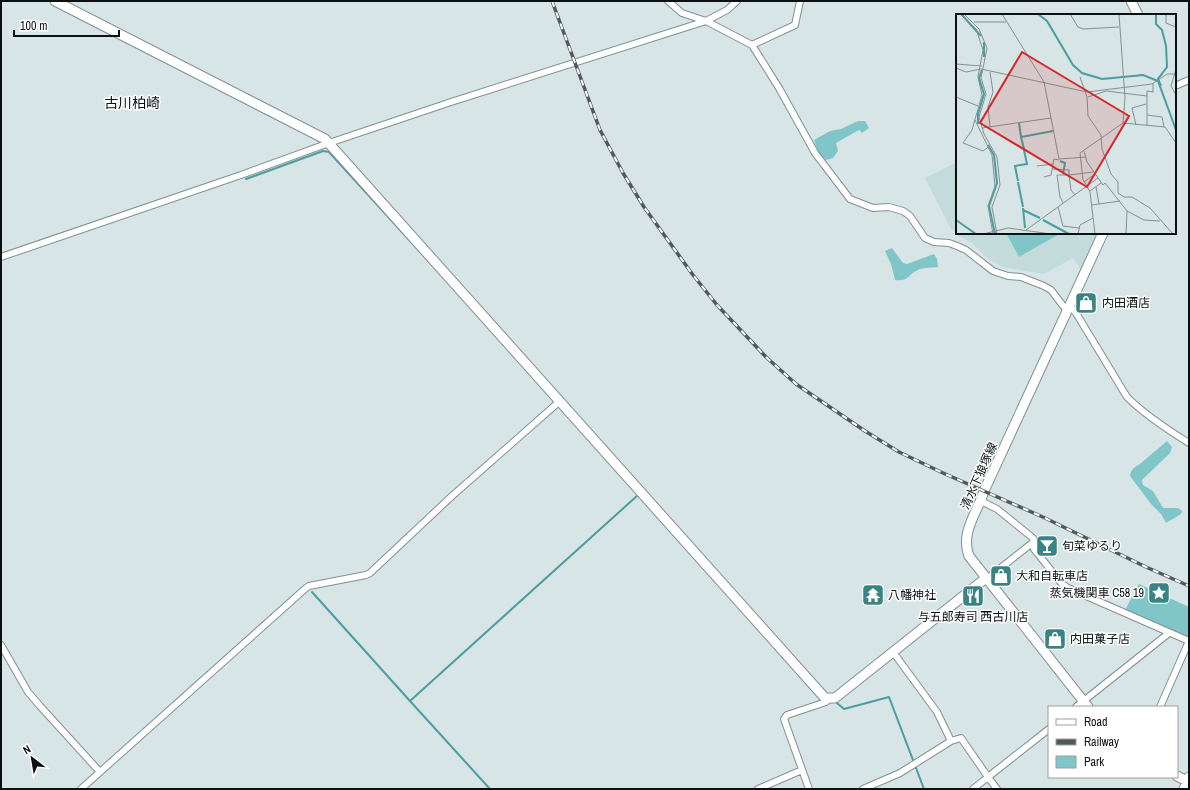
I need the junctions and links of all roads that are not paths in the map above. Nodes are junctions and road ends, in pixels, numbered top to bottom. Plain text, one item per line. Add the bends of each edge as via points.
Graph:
1 (55, 1) edge
2 (668, 1) edge
3 (737, 1) edge
4 (800, 1) edge
5 (1131, 1) edge
6 (1138, 14) edge
7 (706, 21) junction
8 (752, 45) junction
9 (1189, 80) edge
10 (1176, 86) edge
11 (328, 143) junction
12 (1103, 234) edge
13 (1, 257) edge
14 (1070, 306) junction
15 (560, 401) junction
16 (1189, 443) edge
17 (981, 501) junction
18 (1033, 543) junction
19 (986, 578) junction
20 (1169, 633) junction
21 (1189, 641) edge
22 (1, 646) edge
23 (893, 652) junction
24 (830, 698) junction
25 (1086, 704) edge
26 (1160, 706) edge
27 (1048, 730) edge
28 (951, 741) junction
29 (802, 770) junction
30 (100, 772) junction
31 (1178, 777) edge
32 (988, 778) junction
33 (1187, 782) edge
34 (81, 789) edge
35 (758, 789) edge
36 (809, 789) edge
37 (863, 789) edge
38 (973, 789) edge
39 (997, 789) edge

1 - 11 street via 325,139
2 - 7 street via 682,13
3 - 7 street via 727,10
4 - 8 street via 795,26
5 - 6 street
7 - 8 street
7 - 11 street
8 - 14 street via 815,153 850,199 874,208 889,207 903,211 910,216 925,238 966,250 993,271 1044,286 1051,290 1064,307
9 - 10 street
11 - 13 street
11 - 15 street
12 - 14 street, 清水下狼塚線
14 - 16 street via 1127,397 1160,424
14 - 17 street, 清水下狼塚線
15 - 24 street via 825,698
15 - 30 street via 452,496 370,573 306,588
17 - 18 street via 997,509 1033,538
17 - 19 street, 清水下狼塚線 via 968,530 966,544 969,556
18 - 19 street
18 - 20 street via 1034,549 1068,588
19 - 23 street
19 - 25 street, 清水下狼塚線
20 - 21 street
20 - 25 street
21 - 26 street
22 - 30 street via 28,692
23 - 24 street via 835,698
23 - 28 street via 937,712
24 - 29 street via 784,719
27 - 32 street
28 - 32 street via 960,738
28 - 37 street via 900,773
29 - 35 street
29 - 36 street
30 - 34 street
31 - 33 street
32 - 38 street
32 - 39 street

